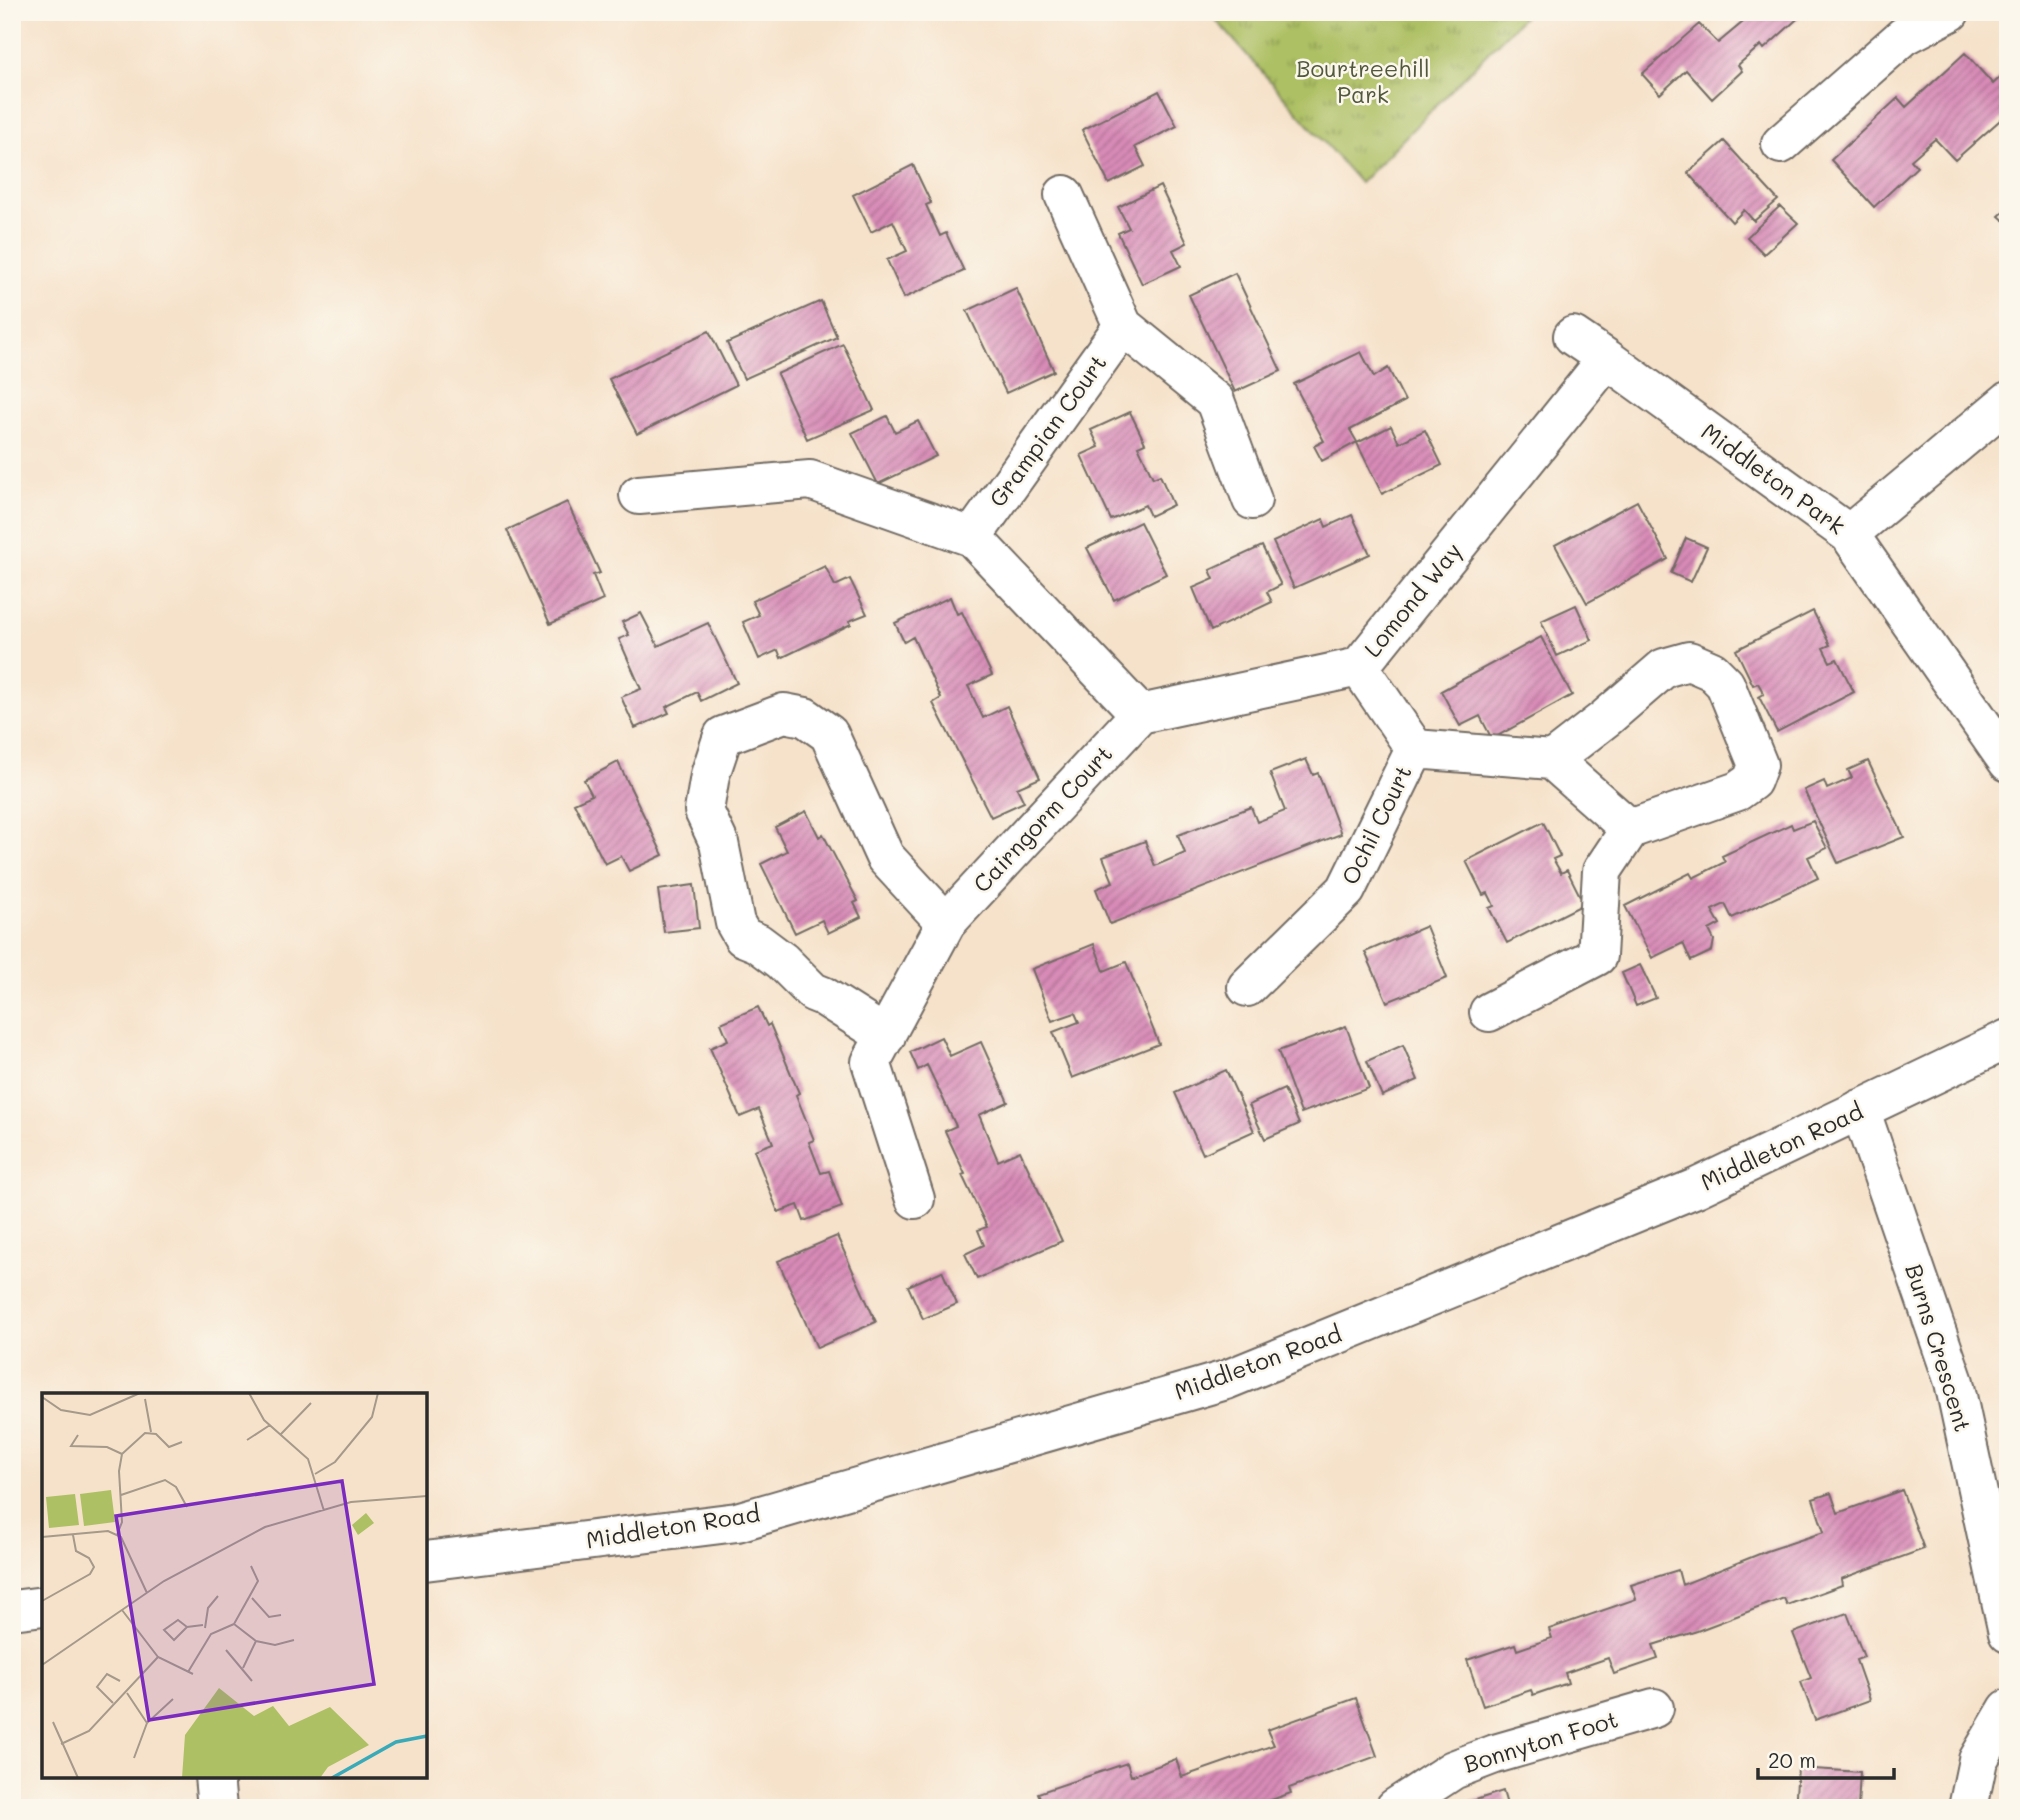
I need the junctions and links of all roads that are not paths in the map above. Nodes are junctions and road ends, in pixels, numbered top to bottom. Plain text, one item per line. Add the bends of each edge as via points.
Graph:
1 (1950, 12) edge
2 (1781, 144) dead end
3 (1065, 195) dead end
4 (1123, 326) junction
5 (1573, 336) dead end
6 (1607, 359) junction
7 (2008, 401) edge
8 (639, 495) dead end
9 (1252, 500) dead end
10 (1849, 534) junction
11 (972, 537) junction
12 (1359, 667) junction
13 (1140, 714) junction
14 (1415, 749) junction
15 (1552, 761) junction
16 (2008, 762) edge
17 (1630, 829) junction
18 (946, 923) junction
19 (1247, 987) dead end
20 (1489, 1012) dead end
21 (886, 1036) junction
22 (2008, 1039) edge
23 (1860, 1109) junction
24 (915, 1199) dead end
25 (427, 1561) edge
26 (42, 1606) edge
27 (12, 1610) edge
28 (2008, 1633) edge
29 (1654, 1707) dead end
30 (2008, 1709) edge
31 (214, 1778) edge
32 (217, 1808) edge
33 (1395, 1808) edge
34 (1968, 1808) edge

1 - 2 street via 1904,36
3 - 4 street
4 - 9 street via 1215,401
4 - 11 street, Grampian Court
5 - 6 street, Middleton Park
6 - 10 street, Middleton Park
6 - 12 street, Lomond Way
7 - 10 street
8 - 11 street via 810,480
10 - 16 street, Middleton Park
11 - 13 street
12 - 13 street, Lomond Way
12 - 14 street, Ochil Court
13 - 18 street, Cairngorm Court
14 - 15 street, Ochil Court
14 - 19 street, Ochil Court via 1346,890
15 - 17 street
15 - 17 street via 1664,668 1689,661 1712,671 1725,684 1758,765 1752,781 1738,791
17 - 20 street via 1602,871 1597,956
18 - 21 street, Cairngorm Court
18 - 21 street via 885,856 829,734 805,717 783,713 723,736 704,811 719,843 743,937 782,961 813,992
21 - 24 street, Cairngorm Court via 871,1062
22 - 23 street, Middleton Road
23 - 25 street, Middleton Road via 1696,1188 1226,1380 737,1522
23 - 28 street, Burns Crescent via 1954,1382
26 - 27 street
29 - 33 street, Bonnyton Foot via 1452,1770
30 - 34 street via 1978,1760
31 - 32 street

